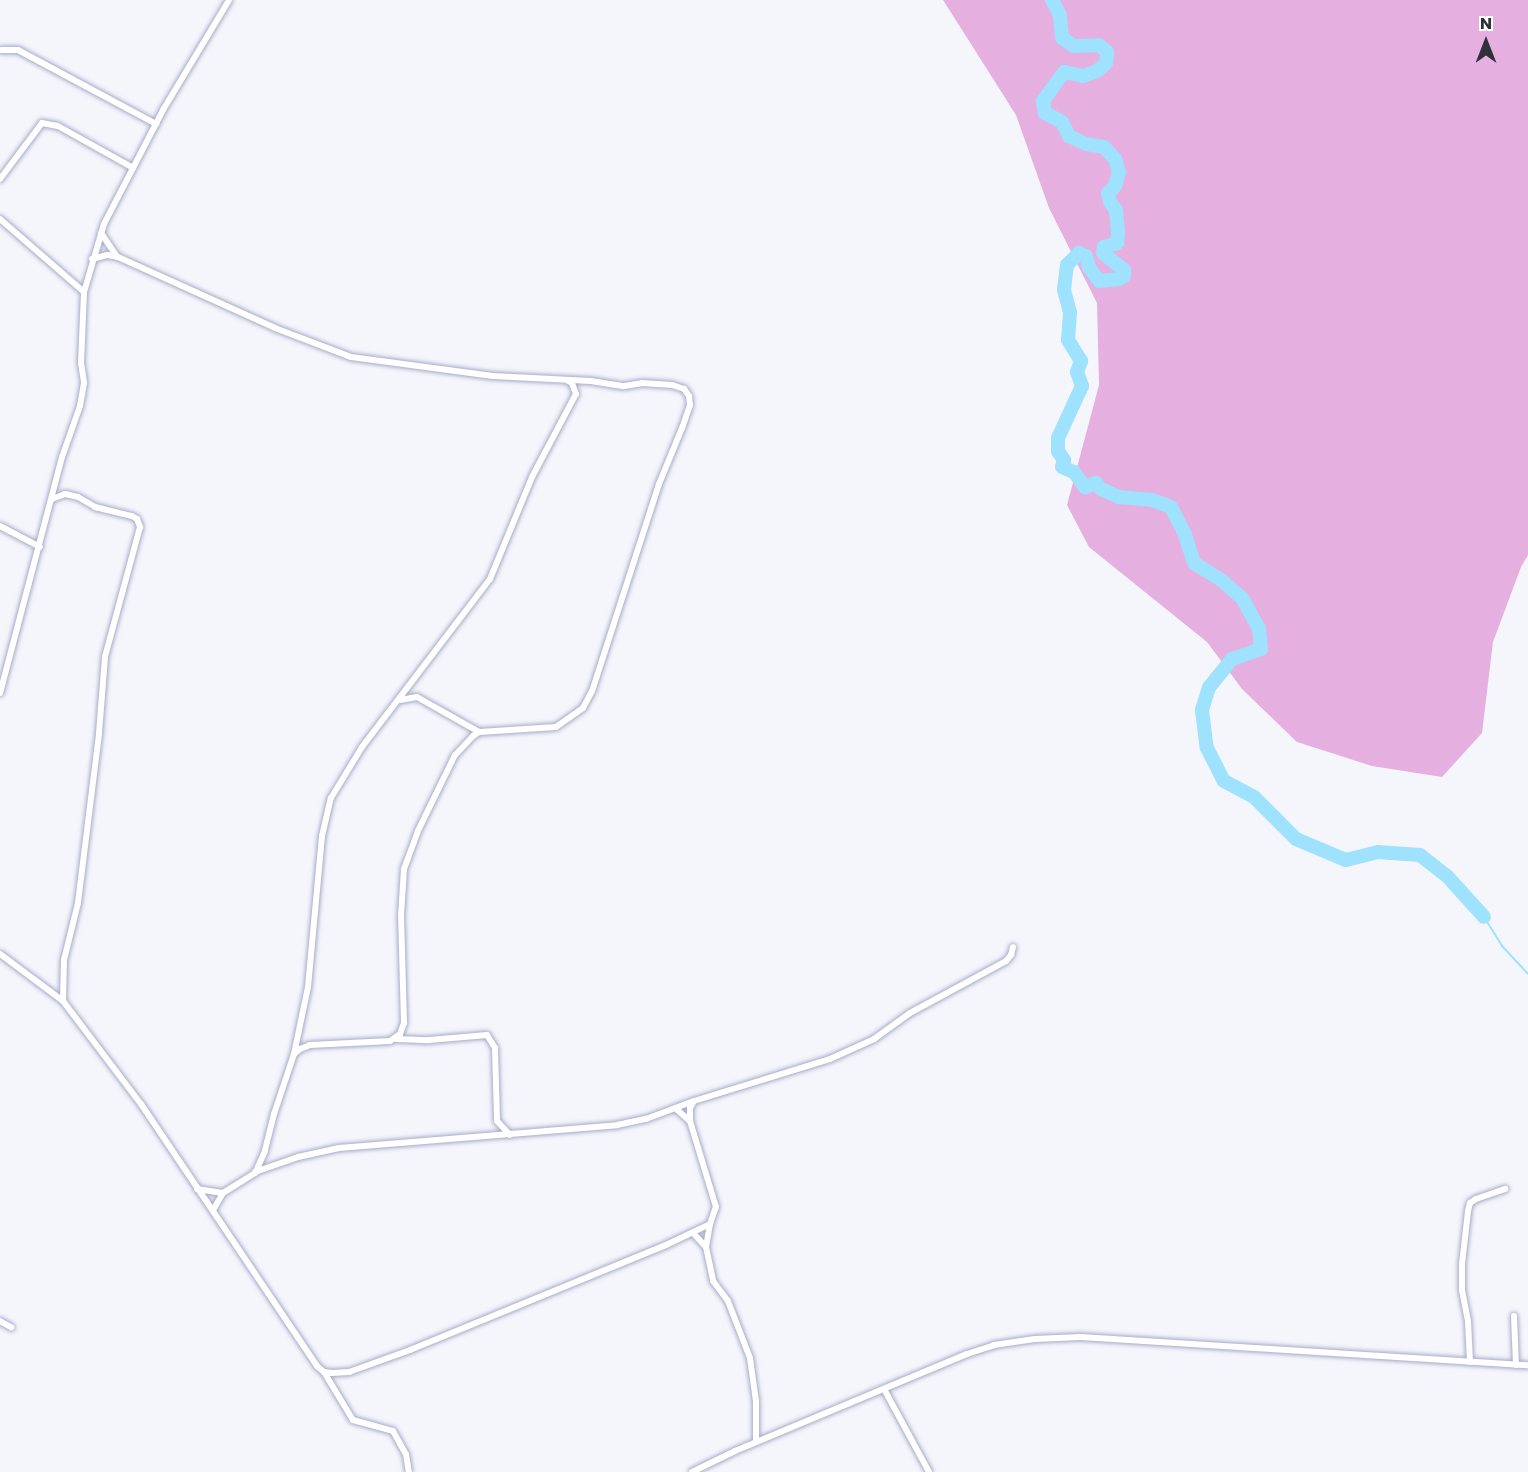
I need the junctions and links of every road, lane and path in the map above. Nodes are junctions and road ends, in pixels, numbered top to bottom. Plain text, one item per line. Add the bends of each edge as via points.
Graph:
1 (229, 0) edge
2 (0, 50) edge
3 (156, 124) junction
4 (133, 168) junction
5 (0, 179) edge
6 (0, 219) edge
7 (101, 233) junction
8 (117, 257) junction
9 (92, 259) junction
10 (84, 292) junction
11 (564, 380) junction
12 (52, 499) junction
13 (0, 526) edge
14 (40, 547) junction
15 (0, 693) edge
16 (398, 700) junction
17 (479, 732) junction
18 (1013, 947) dead end
19 (0, 954) edge
20 (63, 1001) junction
21 (404, 1023) junction
22 (396, 1039) junction
23 (411, 1041) junction
24 (294, 1054) junction
25 (694, 1101) junction
26 (675, 1108) junction
27 (497, 1121) junction
28 (690, 1121) junction
29 (490, 1135) junction
30 (510, 1135) junction
31 (255, 1173) junction
32 (197, 1189) junction
33 (1505, 1189) dead end
34 (223, 1193) junction
35 (213, 1210) junction
36 (710, 1224) junction
37 (693, 1233) junction
38 (706, 1247) junction
39 (1514, 1316) dead end
40 (0, 1321) edge
41 (11, 1327) dead end
42 (1470, 1362) junction
43 (1516, 1365) junction
44 (1528, 1365) edge
45 (324, 1372) junction
46 (884, 1389) junction
47 (756, 1442) junction
48 (409, 1472) edge
49 (692, 1472) edge
50 (929, 1472) edge

1 - 3 street
2 - 3 street via 18,50
3 - 4 street
4 - 5 street via 58,126 42,123
4 - 7 street
6 - 10 street
7 - 8 street
7 - 9 street
8 - 9 street
8 - 11 street via 275,328 351,357 441,371
9 - 10 street
10 - 12 street via 84,383
11 - 16 street via 572,383 576,394 532,477 490,579
11 - 17 street via 624,386 672,385 684,389 690,405 658,484 584,708 556,727
12 - 14 street
12 - 20 street via 66,494 78,497 95,507 132,516 140,526 105,657 78,903 64,960
13 - 14 street
14 - 15 street
16 - 17 street via 417,698
16 - 24 street via 347,768 332,798 322,836 308,987
17 - 21 street via 455,755 404,869
18 - 25 street via 1006,961 910,1013 874,1039 830,1059
19 - 20 street
20 - 32 street via 141,1104
21 - 22 street
21 - 23 street
22 - 23 street
22 - 24 street via 310,1045
23 - 27 street via 487,1035 495,1048
24 - 31 street
25 - 26 street
25 - 28 street
26 - 28 street
26 - 30 street via 616,1125
27 - 29 street
27 - 30 street
28 - 36 street via 716,1207
29 - 30 street
29 - 31 street via 339,1148 298,1157
31 - 34 street
32 - 34 street
32 - 35 street
33 - 42 street via 1476,1199 1468,1211 1462,1290
34 - 35 street
35 - 45 street
36 - 37 street
36 - 38 street
37 - 38 street
37 - 45 street via 410,1350 350,1372
38 - 47 street via 713,1281 728,1301 750,1358
39 - 43 street
40 - 41 street
42 - 43 street
42 - 46 street via 1080,1337 994,1345
43 - 44 street
45 - 48 street via 353,1420 393,1431 406,1454
46 - 47 street
46 - 50 street
47 - 49 street

